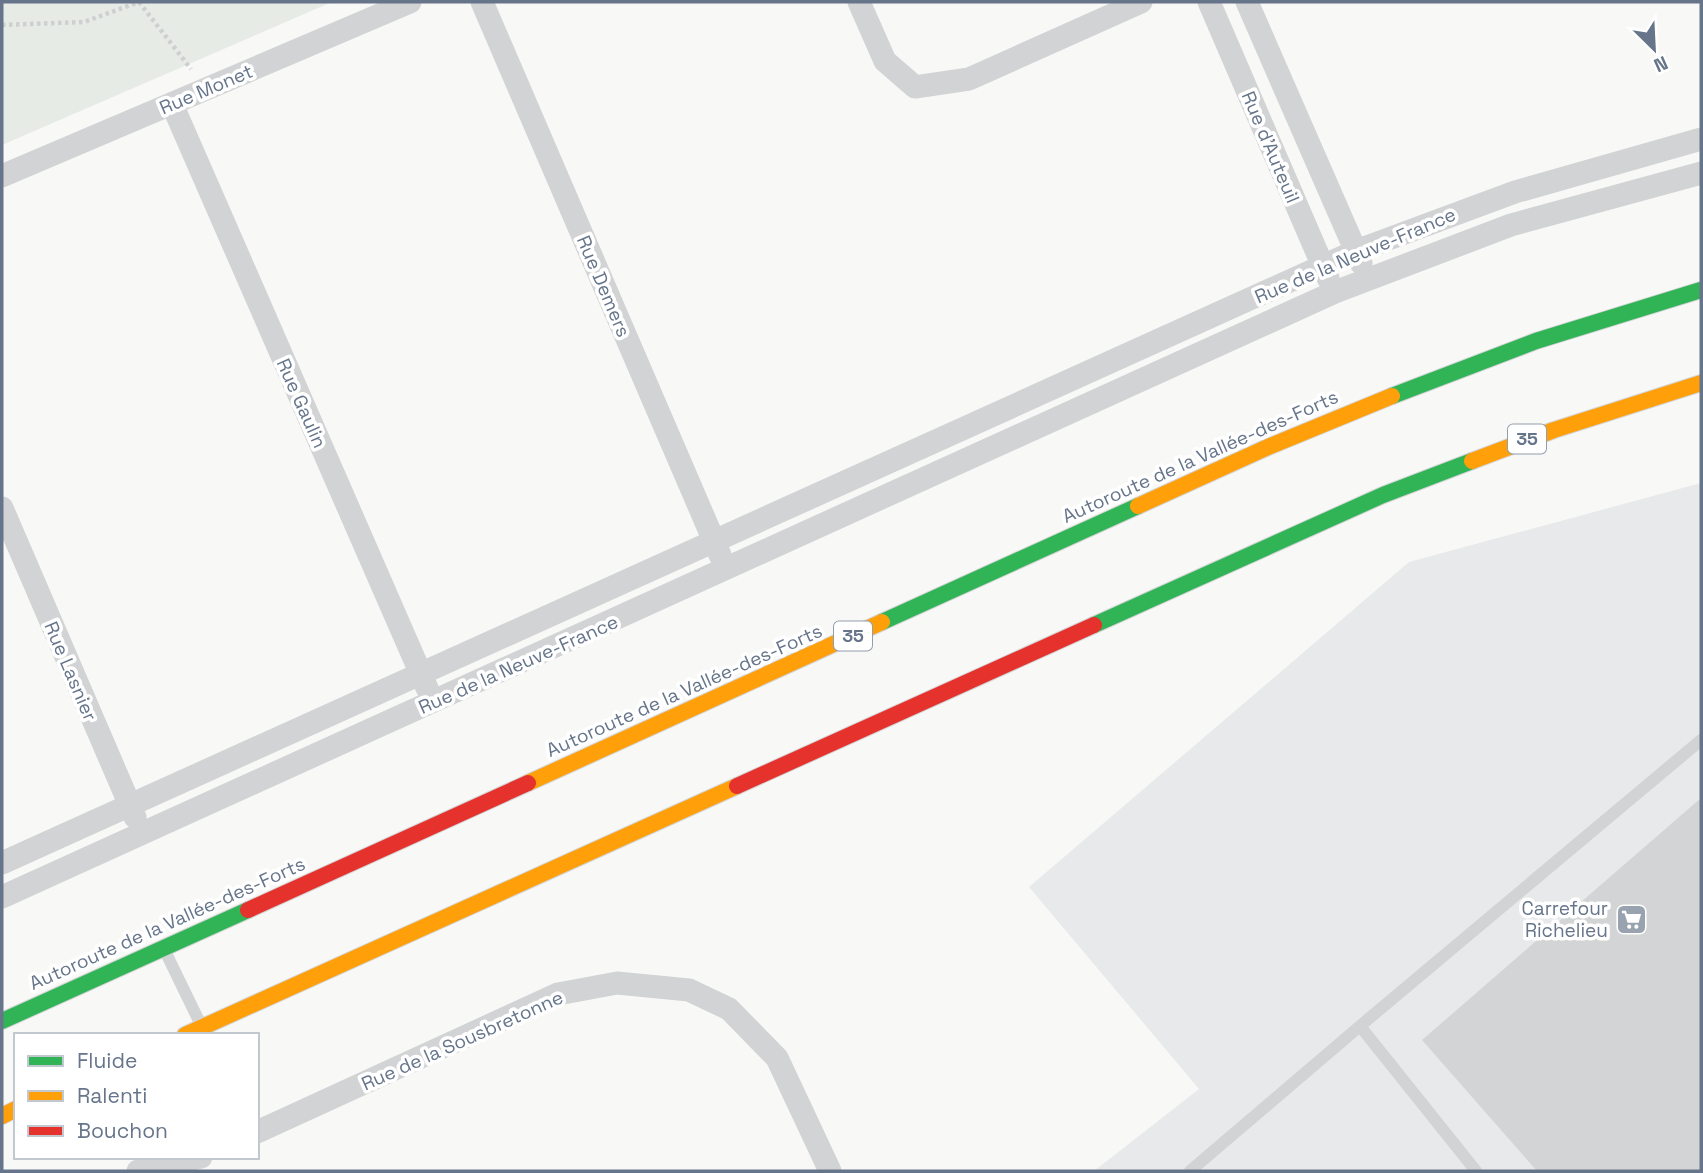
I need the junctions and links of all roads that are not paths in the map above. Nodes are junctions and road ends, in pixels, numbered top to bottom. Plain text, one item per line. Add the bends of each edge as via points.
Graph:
1 (410, 2) edge
2 (482, 2) edge
3 (859, 2) edge
4 (1141, 2) edge
5 (1209, 2) edge
6 (1247, 2) edge
7 (172, 104) junction
8 (1701, 139) edge
9 (1701, 173) edge
10 (2, 176) edge
11 (1356, 251) junction
12 (1322, 265) junction
13 (1368, 279) junction
14 (1701, 290) edge
15 (1335, 292) junction
16 (1701, 383) edge
17 (1027, 415) junction
18 (2, 508) edge
19 (713, 541) junction
20 (726, 569) junction
21 (421, 674) junction
22 (434, 702) junction
23 (1701, 740) edge
24 (129, 805) junction
25 (142, 833) junction
26 (2, 863) edge
27 (2, 897) edge
28 (164, 948) junction
29 (2, 1021) edge
30 (1360, 1026) junction
31 (202, 1027) junction
32 (189, 1033) edge
33 (259, 1131) edge
34 (195, 1163) edge
35 (138, 1171) edge
36 (830, 1171) edge
37 (1190, 1171) edge
38 (1476, 1171) edge

1 - 7 street, Rue Monet
2 - 19 street, Rue Demers
3 - 4 street via 885,61 915,87 969,79
5 - 12 street, Rue d'Auteuil
6 - 11 street, Rue d'Auteuil
7 - 10 street, Rue Monet
7 - 21 street, Rue Gaulin
8 - 11 street, Rue de la Neuve-France via 1515,191
9 - 13 street, Rue de la Neuve-France via 1533,218
11 - 12 street, Rue de la Neuve-France
11 - 13 street, Rue d'Auteuil
12 - 15 street, Rue d'Auteuil
12 - 17 street, Rue de la Neuve-France
13 - 15 street, Rue de la Neuve-France
14 - 28 highway, Autoroute de la Vallée-des-Forts / 35 via 1546,336 1268,447
15 - 17 street, Rue de la Neuve-France
16 - 31 highway, 35 via 1554,430 1383,495
17 - 19 street, Rue de la Neuve-France
17 - 20 street, Rue de la Neuve-France
18 - 24 street, Rue Lasnier
19 - 20 street, Rue Demers
19 - 21 street, Rue de la Neuve-France
20 - 22 street, Rue de la Neuve-France
21 - 22 street, Rue Gaulin
21 - 24 street, Rue de la Neuve-France
22 - 25 street, Rue de la Neuve-France
23 - 30 lane
24 - 25 street, Rue Lasnier
24 - 26 street, Rue de la Neuve-France
25 - 27 street, Rue de la Neuve-France
28 - 29 highway, Autoroute de la Vallée-des-Forts / 35
28 - 31 lane
30 - 37 lane
30 - 38 lane
31 - 32 highway, 35
33 - 36 street, Rue de la Sousbretonne via 558,994 617,983 689,990 729,1009 777,1058
34 - 35 street

